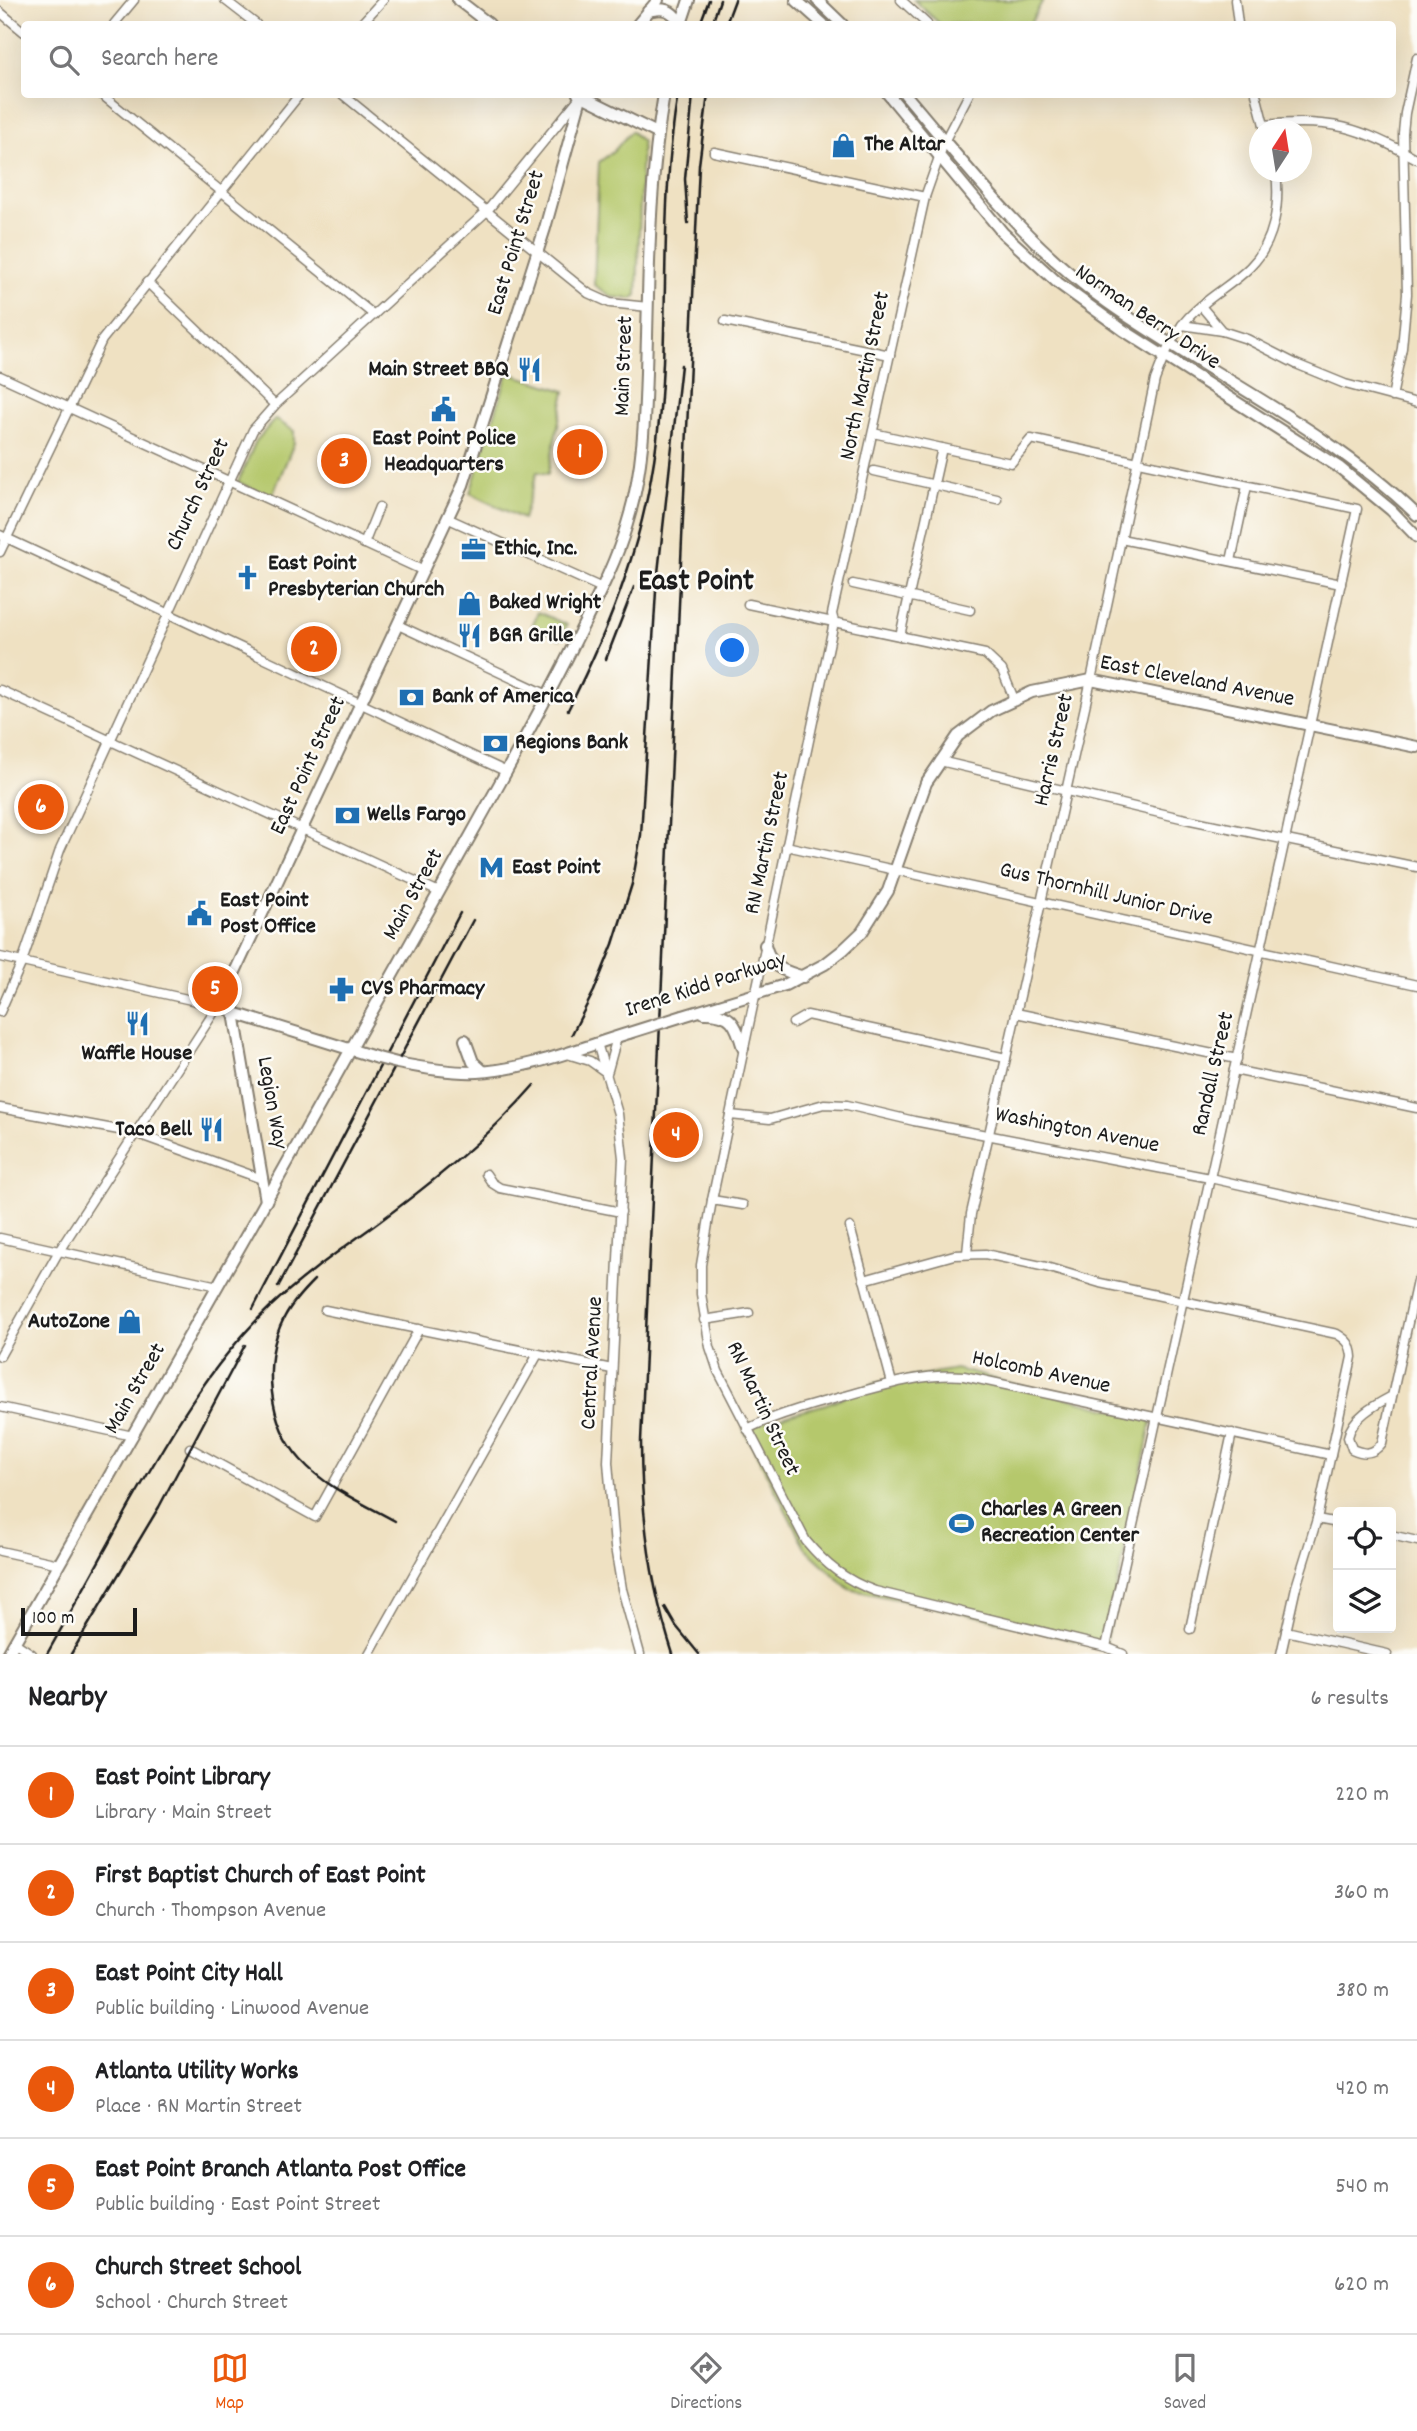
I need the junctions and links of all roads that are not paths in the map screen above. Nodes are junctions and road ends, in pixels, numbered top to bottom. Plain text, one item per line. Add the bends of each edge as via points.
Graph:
1 (134, 0) edge
2 (225, 0) edge
3 (383, 0) edge
4 (458, 0) edge
5 (658, 0) edge
6 (689, 0) edge
7 (796, 0) edge
8 (817, 0) edge
9 (901, 0) edge
10 (1235, 0) edge
11 (648, 11) junction
12 (0, 12) edge
13 (116, 21) edge
14 (252, 21) edge
15 (364, 21) edge
16 (485, 21) edge
17 (640, 21) edge
18 (678, 21) edge
19 (681, 21) edge
20 (820, 21) edge
21 (839, 21) edge
22 (924, 21) edge
23 (1238, 21) edge
24 (21, 30) edge
25 (1417, 58) edge
26 (106, 98) edge
27 (297, 98) edge
28 (347, 98) edge
29 (578, 98) edge
30 (579, 98) edge
31 (586, 98) edge
32 (663, 98) edge
33 (890, 98) edge
34 (908, 98) edge
35 (967, 98) edge
36 (1257, 98) edge
37 (1263, 119) edge
38 (1312, 122) edge
39 (657, 133) junction
40 (945, 140) junction
41 (714, 152) dead end
42 (1403, 152) junction
43 (939, 154) junction
44 (1417, 159) edge
45 (1276, 182) edge
46 (220, 191) junction
47 (925, 197) junction
48 (487, 211) junction
49 (537, 252) junction
50 (147, 282) junction
51 (1200, 306) junction
52 (648, 307) junction
53 (374, 315) junction
54 (725, 321) dead end
55 (1182, 325) junction
56 (1222, 331) junction
57 (1171, 344) junction
58 (890, 355) junction
59 (1164, 356) junction
60 (0, 376) edge
61 (1392, 397) junction
62 (1417, 403) edge
63 (275, 405) junction
64 (69, 407) junction
65 (873, 433) junction
66 (942, 448) junction
67 (1137, 463) junction
68 (874, 471) dead end
69 (228, 480) junction
70 (934, 484) junction
71 (1247, 486) junction
72 (997, 499) dead end
73 (379, 507) dead end
74 (1417, 515) edge
75 (449, 519) junction
76 (3, 536) edge
77 (1417, 537) edge
78 (1121, 539) junction
79 (364, 544) junction
80 (0, 552) edge
81 (1230, 561) junction
82 (424, 571) junction
83 (853, 584) dead end
84 (1341, 584) junction
85 (602, 588) junction
86 (909, 597) junction
87 (748, 604) dead end
88 (970, 610) dead end
89 (167, 612) junction
90 (834, 622) junction
91 (398, 625) junction
92 (900, 636) junction
93 (1091, 680) junction
94 (0, 690) edge
95 (548, 695) junction
96 (1014, 699) junction
97 (362, 703) junction
98 (1311, 727) junction
99 (109, 740) junction
100 (1417, 747) edge
101 (940, 761) junction
102 (508, 772) junction
103 (1065, 792) junction
104 (303, 829) junction
105 (1286, 840) junction
106 (786, 846) junction
107 (1417, 867) edge
108 (898, 869) junction
109 (439, 892) junction
110 (1041, 901) junction
111 (765, 945) junction
112 (1262, 950) junction
113 (0, 957) edge
114 (22, 962) junction
115 (233, 976) junction
116 (803, 977) junction
117 (1417, 985) edge
118 (754, 994) junction
119 (218, 1006) junction
120 (0, 1012) edge
121 (234, 1013) junction
122 (1016, 1013) junction
123 (687, 1015) junction
124 (793, 1023) dead end
125 (617, 1037) junction
126 (464, 1040) dead end
127 (597, 1043) junction
128 (743, 1048) junction
129 (351, 1050) junction
130 (564, 1053) junction
131 (1006, 1058) junction
132 (1237, 1059) junction
133 (1234, 1070) junction
134 (483, 1071) junction
135 (607, 1073) junction
136 (0, 1108) edge
137 (1417, 1108) edge
138 (730, 1115) junction
139 (135, 1133) junction
140 (988, 1135) junction
141 (486, 1174) dead end
142 (1210, 1178) junction
143 (262, 1179) junction
144 (712, 1200) junction
145 (266, 1201) junction
146 (743, 1205) dead end
147 (621, 1212) junction
148 (1417, 1224) edge
149 (850, 1227) dead end
150 (0, 1238) edge
151 (59, 1251) junction
152 (967, 1253) junction
153 (864, 1280) junction
154 (1417, 1282) edge
155 (218, 1286) junction
156 (1181, 1300) junction
157 (325, 1310) dead end
158 (749, 1313) dead end
159 (704, 1320) junction
160 (419, 1329) junction
161 (538, 1354) junction
162 (0, 1356) edge
163 (612, 1368) junction
164 (892, 1383) junction
165 (1392, 1396) junction
166 (0, 1407) edge
167 (1155, 1417) junction
168 (747, 1429) junction
169 (1232, 1433) junction
170 (132, 1436) junction
171 (190, 1448) dead end
172 (1331, 1455) junction
173 (1317, 1518) junction
174 (1333, 1522) edge
175 (1396, 1536) edge
176 (1417, 1541) edge
177 (0, 1551) edge
178 (59, 1564) junction
179 (1190, 1629) dead end
180 (1286, 1631) junction
181 (14, 1642) junction
182 (1106, 1647) junction
183 (8, 1654) edge
184 (32, 1654) edge
185 (369, 1654) edge
186 (640, 1654) edge
187 (1123, 1654) edge
188 (1281, 1654) edge
189 (1387, 1654) edge

1 - 13 street
2 - 14 street
3 - 15 street
4 - 16 main road
5 - 11 main road
6 - 19 main road
7 - 20 main road
8 - 21 main road
9 - 22 street
10 - 23 street
11 - 17 main road
11 - 18 main road via 665,9
12 - 24 street
25 - 42 street via 1405,113
26 - 46 street
27 - 46 street
28 - 48 street
29 - 48 street, Church Street
30 - 49 main road, East Point Street
31 - 39 main road
32 - 39 main road, Main Street
33 - 43 main road, Norman Berry Drive
34 - 40 main road, Norman Berry Drive
35 - 40 street, North Martin Street
36 - 37 street
38 - 42 street via 1380,139
39 - 52 main road, Main Street
40 - 43 street, North Martin Street
40 - 57 main road, Norman Berry Drive via 1002,209 1052,257 1107,302
41 - 47 street
42 - 44 street
42 - 61 street via 1407,294
43 - 47 street, North Martin Street
43 - 59 main road, Norman Berry Drive via 1019,249 1079,300
45 - 51 street, Harris Street via 1277,208 1262,253 1250,268
46 - 50 street
46 - 53 street
47 - 58 street, North Martin Street
48 - 49 street
48 - 53 street, Church Street
49 - 52 street via 596,298
49 - 75 main road, East Point Street
50 - 63 street
50 - 64 street via 102,340
51 - 55 street, Harris Street
51 - 56 street
52 - 85 main road, Main Street via 640,469 627,526
53 - 63 street, Church Street
54 - 58 street
55 - 56 street
55 - 57 street, Harris Street
56 - 61 street via 1345,384
57 - 59 street, Harris Street
57 - 74 main road, Norman Berry Drive via 1312,431
58 - 65 street, North Martin Street
59 - 67 street, Harris Street
59 - 77 main road, Norman Berry Drive via 1340,467
60 - 64 street
61 - 62 street
63 - 69 street, Church Street via 253,430
64 - 69 street
64 - 76 street
65 - 66 street
65 - 90 street, North Martin Street via 832,614
66 - 67 street via 1011,463 1031,439
66 - 70 street
67 - 71 street
67 - 78 street, Harris Street
68 - 70 street
69 - 79 street
69 - 89 street, Church Street
70 - 72 street
70 - 86 street
71 - 81 street
71 - 84 street, Randall Street via 1357,509
73 - 79 street
75 - 82 main road, East Point Street
75 - 85 street
76 - 80 street
76 - 89 street
78 - 81 street
78 - 93 street, Harris Street
79 - 82 street
81 - 84 street
82 - 91 main road, East Point Street
83 - 86 street
84 - 98 street, Randall Street
85 - 95 main road, Main Street
86 - 88 street
86 - 92 street
87 - 90 street
89 - 97 street
89 - 99 street, Church Street
90 - 92 street
90 - 106 street, RN Martin Street
91 - 95 street
91 - 97 main road, East Point Street
92 - 96 street via 985,654 1002,670
93 - 96 main road, East Cleveland Avenue
93 - 98 main road, East Cleveland Avenue
93 - 103 street, Harris Street
94 - 99 street
95 - 102 main road, Main Street
96 - 101 main road, Irene Kidd Parkway via 957,736
97 - 102 street
97 - 104 main road, East Point Street
98 - 100 main road, East Cleveland Avenue
98 - 105 street, Randall Street
99 - 104 street
99 - 114 street, Church Street via 60,850
101 - 103 street
101 - 108 main road, Irene Kidd Parkway via 919,800
102 - 109 main road, Main Street
103 - 105 street
103 - 110 street, Harris Street
104 - 109 street
104 - 115 main road, East Point Street
105 - 107 street
105 - 112 street, Randall Street
106 - 108 street, Gus Thornhill Junior Drive
106 - 111 street, RN Martin Street
108 - 110 street, Gus Thornhill Junior Drive
108 - 116 main road, Irene Kidd Parkway via 862,932
109 - 129 main road, Main Street
110 - 112 street, Gus Thornhill Junior Drive
110 - 122 street, Harris Street
111 - 116 main road via 770,961
111 - 118 street, RN Martin Street
112 - 117 street, Gus Thornhill Junior Drive
112 - 132 street, Randall Street
113 - 114 street
114 - 119 street
114 - 120 street, Church Street
115 - 119 street, East Point Street
115 - 121 main road, East Point Street
116 - 118 main road, Irene Kidd Parkway
118 - 123 main road, Irene Kidd Parkway
118 - 128 street, RN Martin Street
119 - 121 street
119 - 139 street, East Point Street
121 - 129 main road
121 - 143 main road, Legion Way
122 - 131 street, Harris Street
122 - 132 street
123 - 125 main road, Irene Kidd Parkway, bridge
123 - 128 main road via 726,1016 737,1028
124 - 131 street via 807,1015
125 - 127 main road, Irene Kidd Parkway
125 - 135 street, Central Avenue
126 - 134 main road via 473,1062
127 - 130 main road, Irene Kidd Parkway
127 - 135 street, Central Avenue
128 - 138 street, RN Martin Street
129 - 134 main road, Irene Kidd Parkway, bridge via 446,1071
129 - 145 main road, Main Street
130 - 134 main road, Irene Kidd Parkway
130 - 135 street via 590,1061
131 - 140 street, Harris Street
132 - 133 street, Randall Street
133 - 137 street
133 - 142 street, Randall Street
135 - 147 street, Central Avenue via 621,1132
136 - 139 street
138 - 140 street, Washington Avenue via 770,1119 824,1104 847,1105
138 - 144 street, RN Martin Street
139 - 143 street
139 - 151 street, East Point Street
140 - 142 street, Washington Avenue
140 - 152 street, Harris Street
141 - 147 street via 500,1188
142 - 148 street, Washington Avenue
142 - 156 street, Randall Street
143 - 145 main road, Legion Way
144 - 146 street
144 - 159 street, RN Martin Street via 701,1265
145 - 155 main road, Main Street
147 - 163 street, Central Avenue
149 - 153 street
150 - 151 street
151 - 155 street
151 - 162 street, East Point Street
152 - 153 street
152 - 156 street
153 - 164 street
154 - 165 street
155 - 170 main road, Main Street
156 - 167 street, Randall Street
156 - 172 street via 1347,1340 1352,1357
157 - 160 street
158 - 159 street
159 - 168 street, RN Martin Street via 718,1371
160 - 161 street
160 - 171 street via 315,1517
161 - 163 street
161 - 185 street
163 - 186 street, Central Avenue via 610,1504 622,1588
164 - 167 street, Holcomb Avenue via 964,1376
164 - 168 street, Holcomb Avenue via 787,1412
165 - 165 street via 1382,1443 1376,1451 1352,1449 1348,1437 1352,1423
166 - 170 street
167 - 169 street, Holcomb Avenue
167 - 182 street, Randall Street
168 - 182 street, RN Martin Street via 806,1541 843,1577 875,1591
169 - 172 street, Holcomb Avenue
169 - 179 street
170 - 178 main road, Main Street
172 - 173 street
173 - 174 street
173 - 180 street
175 - 176 street
177 - 178 street
178 - 181 main road, Main Street
180 - 188 street
180 - 189 street
181 - 183 main road, Main Street
181 - 184 street
182 - 187 street, RN Martin Street

